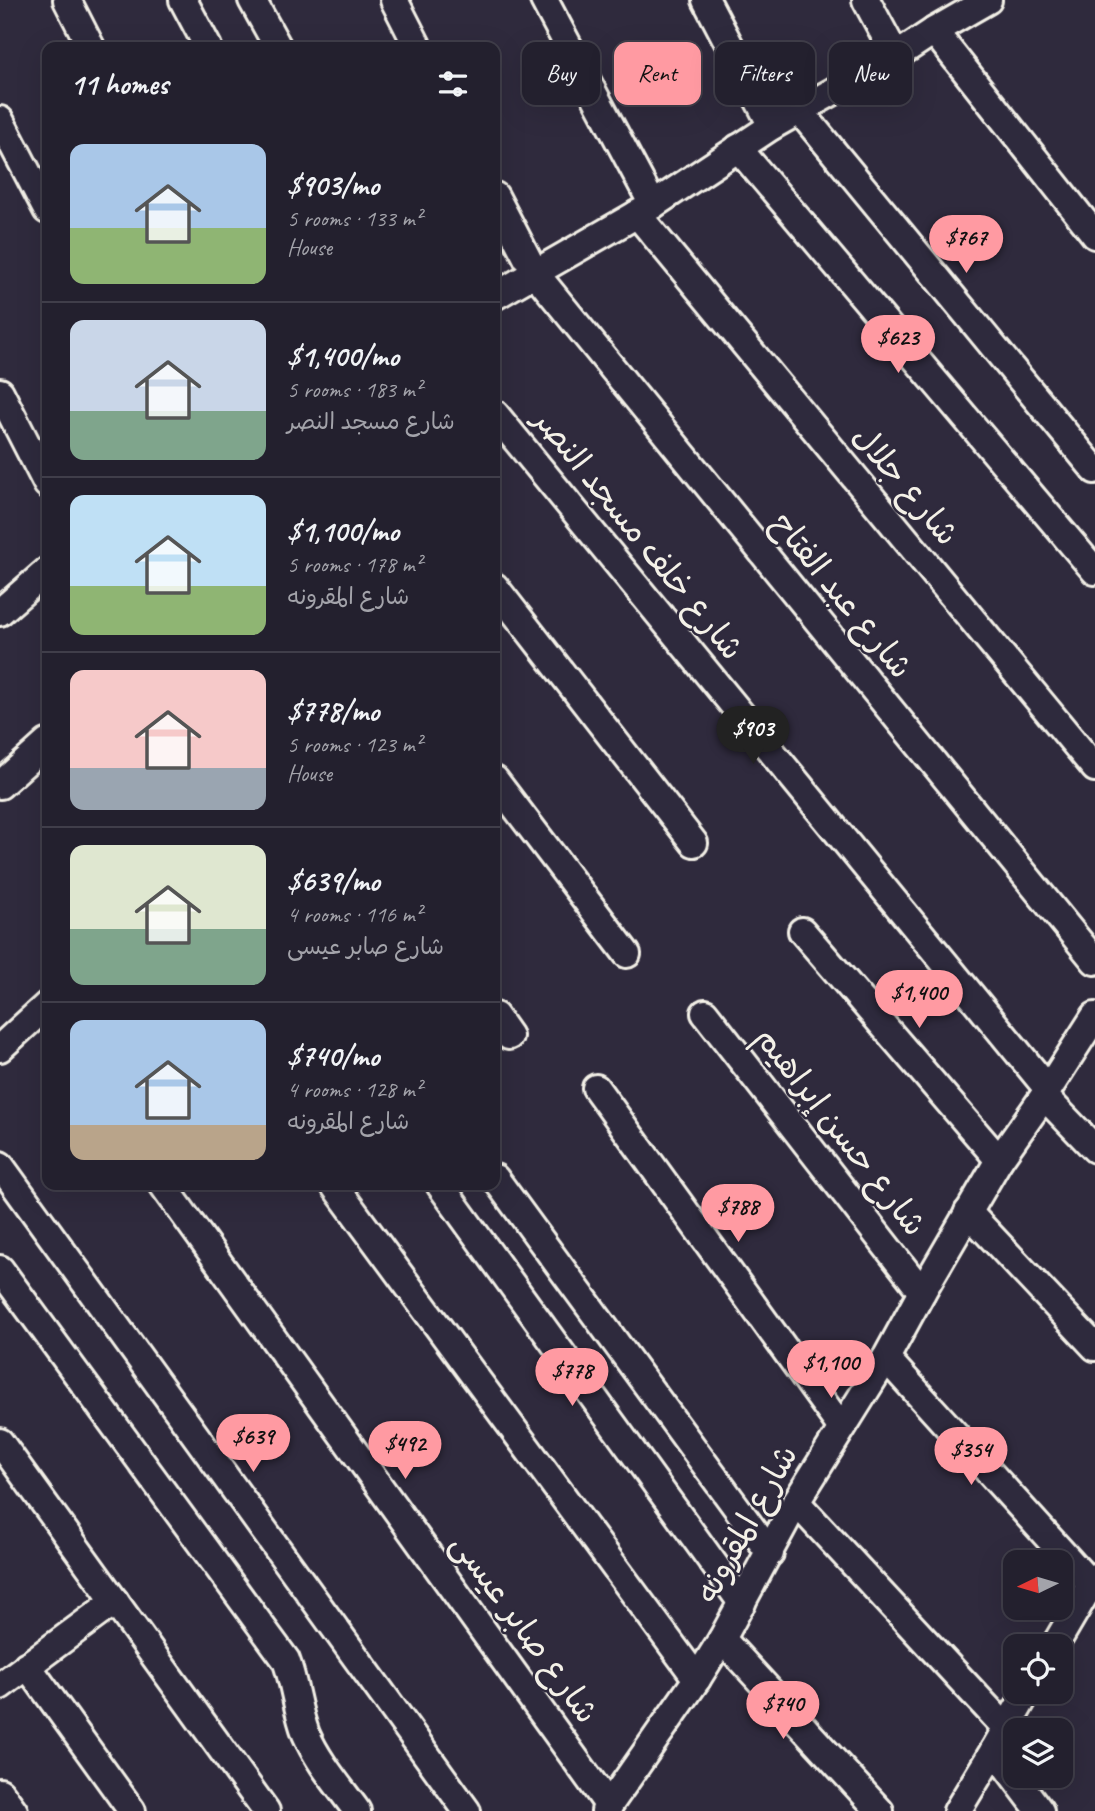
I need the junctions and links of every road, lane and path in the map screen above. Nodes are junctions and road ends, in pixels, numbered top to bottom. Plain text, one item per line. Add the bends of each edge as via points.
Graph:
1 (66, 0) edge
2 (183, 0) edge
3 (253, 0) edge
4 (394, 0) edge
5 (544, 0) edge
6 (706, 0) edge
7 (866, 0) edge
8 (988, 0) edge
9 (934, 31) junction
10 (88, 42) edge
11 (205, 42) edge
12 (275, 42) edge
13 (415, 42) edge
14 (889, 42) edge
15 (912, 46) edge
16 (829, 94) edge
17 (800, 110) junction
18 (0, 120) edge
19 (772, 126) junction
20 (738, 148) junction
21 (42, 200) edge
22 (500, 206) edge
23 (645, 209) junction
24 (1095, 235) edge
25 (535, 273) junction
26 (500, 293) edge
27 (0, 392) edge
28 (500, 420) edge
29 (8, 430) edge
30 (1095, 470) edge
31 (42, 477) edge
32 (1095, 571) edge
33 (42, 575) edge
34 (500, 593) edge
35 (0, 612) edge
36 (42, 747) edge
37 (1095, 768) edge
38 (0, 785) edge
39 (500, 787) edge
40 (694, 843) dead end
41 (802, 931) dead end
42 (627, 954) dead end
43 (1095, 961) edge
44 (705, 1013) dead end
45 (42, 1016) edge
46 (1095, 1016) edge
47 (0, 1048) edge
48 (596, 1088) dead end
49 (1046, 1092) junction
50 (1095, 1150) edge
51 (999, 1160) junction
52 (0, 1165) edge
53 (500, 1185) edge
54 (167, 1190) edge
55 (338, 1190) edge
56 (444, 1190) edge
57 (968, 1212) junction
58 (0, 1269) edge
59 (922, 1292) junction
60 (1095, 1347) edge
61 (886, 1358) junction
62 (841, 1427) junction
63 (0, 1443) edge
64 (796, 1502) junction
65 (770, 1553) junction
66 (1094, 1583) edge
67 (115, 1601) junction
68 (742, 1603) junction
69 (1062, 1634) edge
70 (722, 1639) junction
71 (27, 1665) junction
72 (697, 1679) junction
73 (0, 1686) edge
74 (1020, 1704) edge
75 (1000, 1739) junction
76 (0, 1792) edge
77 (607, 1808) edge
78 (14, 1811) edge
79 (132, 1811) edge
80 (266, 1811) edge
81 (357, 1811) edge
82 (467, 1811) edge
83 (880, 1811) edge
84 (957, 1811) edge
85 (1040, 1811) edge

1 - 10 street
2 - 11 street
3 - 12 street
4 - 13 street
5 - 23 street, شارع جلال
6 - 19 street
7 - 14 street
8 - 9 street
9 - 15 street
9 - 24 street
16 - 17 street
17 - 19 street
17 - 30 street
18 - 21 street
19 - 20 street
20 - 23 street
20 - 32 street
22 - 25 street, شارع عبد الفتاح
23 - 25 street
23 - 37 street, شارع جلال
25 - 26 street
25 - 43 street, شارع عبد الفتاح
27 - 29 street
28 - 49 street, شارع خلف مسجد النصر
29 - 31 street
33 - 35 street
34 - 40 street
36 - 38 street
39 - 42 street
41 - 51 street
44 - 59 street, شارع حسن إبراهيم
45 - 47 street
46 - 49 street, شارع المقرونه
48 - 62 street
49 - 50 street, شارع خلف مسجد النصر
49 - 51 street, شارع المقرونه
51 - 57 street, شارع المقرونه
52 - 82 street
53 - 65 street
54 - 77 street, شارع صابر عيسى
55 - 72 street
56 - 68 street
57 - 59 street, شارع المقرونه
57 - 60 street
58 - 81 street via 286,1660 316,1755
59 - 61 street, شارع المقرونه
61 - 62 street, شارع المقرونه
61 - 66 street
62 - 64 street, شارع المقرونه
63 - 67 street
64 - 65 street, شارع المقرونه
64 - 75 street
65 - 68 street, شارع المقرونه
66 - 69 street
67 - 71 street
67 - 80 street
68 - 70 street, شارع المقرونه
70 - 72 street, شارع المقرونه
70 - 83 street
71 - 73 street
71 - 79 street
72 - 77 street, شارع المقرونه
74 - 75 street
75 - 84 street
75 - 85 street
76 - 78 street

